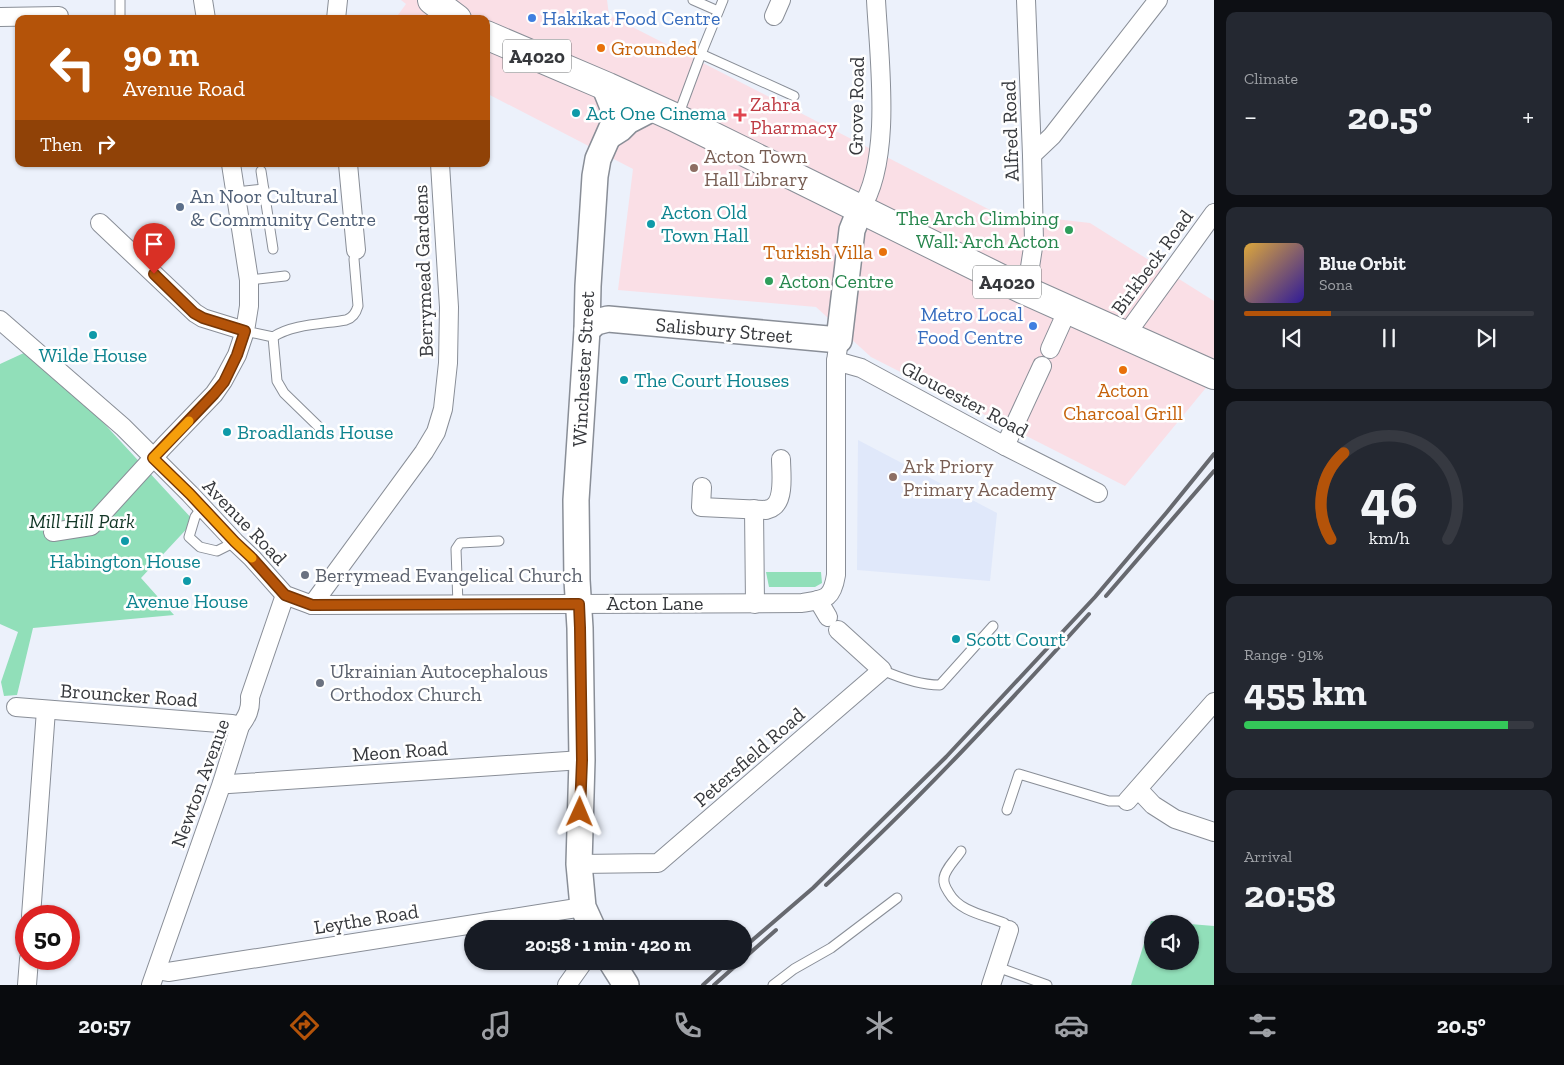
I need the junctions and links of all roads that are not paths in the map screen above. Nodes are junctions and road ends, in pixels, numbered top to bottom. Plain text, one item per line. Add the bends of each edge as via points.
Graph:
1 (120, 0) edge
2 (203, 0) edge
3 (338, 0) edge
4 (693, 0) edge
5 (723, 0) edge
6 (876, 0) edge
7 (1026, 0) edge
8 (1158, 0) edge
9 (718, 11) junction
10 (120, 15) edge
11 (205, 15) edge
12 (336, 15) edge
13 (0, 17) edge
14 (15, 17) edge
15 (490, 37) edge
16 (701, 54) junction
17 (604, 85) junction
18 (794, 96) dead end
19 (665, 113) junction
20 (609, 136) junction
21 (1032, 156) junction
22 (232, 167) edge
23 (348, 167) edge
24 (440, 167) edge
25 (261, 172) dead end
26 (264, 189) junction
27 (236, 192) junction
28 (860, 210) junction
29 (1214, 213) edge
30 (100, 223) dead end
31 (273, 249) dead end
32 (355, 254) joint
33 (285, 276) dead end
34 (250, 280) junction
35 (1022, 289) junction
36 (587, 298) junction
37 (1068, 310) junction
38 (608, 319) junction
39 (2, 326) edge
40 (587, 330) junction
41 (245, 331) junction
42 (1125, 336) junction
43 (273, 337) junction
44 (1050, 349) joint
45 (838, 350) junction
46 (1042, 366) joint
47 (1214, 375) edge
48 (321, 429) dead end
49 (1005, 446) junction
50 (153, 458) junction
51 (780, 459) dead end
52 (702, 487) dead end
53 (1098, 493) dead end
54 (202, 507) junction
55 (754, 510) junction
56 (53, 532) dead end
57 (499, 541) dead end
58 (235, 542) junction
59 (285, 595) junction
60 (818, 600) junction
61 (579, 604) junction
62 (755, 604) junction
63 (312, 605) junction
64 (458, 605) junction
65 (993, 626) dead end
66 (882, 670) junction
67 (1214, 702) edge
68 (16, 707) dead end
69 (46, 710) junction
70 (240, 726) junction
71 (582, 760) junction
72 (222, 783) junction
73 (1132, 795) junction
74 (1007, 810) dead end
75 (1214, 832) edge
76 (961, 851) dead end
77 (579, 864) junction
78 (897, 898) dead end
79 (33, 905) edge
80 (583, 906) junction
81 (589, 920) edge
82 (1009, 930) joint
83 (997, 967) junction
84 (28, 970) edge
85 (578, 970) edge
86 (617, 970) edge
87 (154, 978) edge
88 (27, 985) edge
89 (567, 985) edge
90 (626, 985) edge
91 (773, 985) edge
92 (991, 985) edge
93 (1047, 985) edge

1 - 10 lane
2 - 11 street
3 - 12 street
4 - 9 lane
5 - 9 lane
6 - 28 street, Grove Road via 882,110 880,140 876,170
7 - 21 street, Alfred Road
8 - 21 street via 1052,136
9 - 16 lane
13 - 14 street
15 - 17 main road, A4020
16 - 18 lane
16 - 19 lane
17 - 19 main road, A4020
17 - 20 main road, Winchester Street via 614,113
19 - 20 main road, Winchester Street via 628,121
19 - 28 main road, A4020
20 - 36 main road, Winchester Street via 594,176
21 - 35 street, Alfred Road via 1034,241
22 - 27 street
23 - 32 street
24 - 63 street, Berrymead Gardens via 449,306 444,409 424,452
25 - 26 lane
26 - 27 lane
26 - 31 lane
27 - 34 street
28 - 35 main road, A4020
28 - 45 main road via 852,230
29 - 42 street, Birkbeck Road
30 - 41 street via 194,313
32 - 43 lane via 358,306 352,318 290,329
33 - 34 lane
34 - 41 street
35 - 37 main road, A4020
36 - 38 main road via 592,311
36 - 40 main road, Winchester Street
37 - 42 main road, A4020
37 - 44 street
38 - 40 main road via 596,322
38 - 45 main road, Salisbury Street
39 - 50 street, Avenue Road via 122,427
40 - 61 main road, Winchester Street via 576,500
41 - 43 lane
41 - 50 street via 224,382
42 - 47 main road, A4020
43 - 48 lane via 277,381 284,393
44 - 46 lane
45 - 49 street, Gloucester Road via 861,368
45 - 60 street via 836,575 829,596
46 - 49 street
49 - 53 street, Gloucester Road
50 - 54 street, Avenue Road
50 - 56 street via 91,526
51 - 55 street via 780,499 774,507
52 - 55 street via 701,507
54 - 58 street, Avenue Road
54 - 58 lane via 195,517 189,538 200,547 217,551
55 - 62 street
57 - 64 lane via 460,543 456,549
58 - 59 street, Avenue Road
59 - 63 street, Avenue Road
59 - 70 street, Newton Avenue via 250,697 246,719
60 - 62 street, Acton Lane
60 - 66 street via 833,624
61 - 62 street, Acton Lane
61 - 64 street, Avenue Road
61 - 71 main road, Acton Lane
63 - 64 street, Avenue Road
65 - 66 lane via 940,685 928,685
66 - 77 street, Petersfield Road via 658,863
67 - 73 street
68 - 69 street, Brouncker Road
69 - 70 street, Brouncker Road
69 - 79 street, Brouncker Road
70 - 72 street, Newton Avenue
71 - 72 street, Meon Road
71 - 77 main road, Acton Lane
72 - 87 street, Newton Avenue
73 - 74 lane via 1109,801 1020,774
73 - 75 street via 1175,819
76 - 82 lane via 944,879 949,894 962,907 1004,923
77 - 80 main road, Acton Lane
78 - 91 lane via 831,948 794,968
80 - 81 main road, Acton Lane
80 - 87 street, Leythe Road via 168,972
82 - 83 street
83 - 92 street
83 - 93 lane
84 - 88 street
85 - 89 street
86 - 90 main road

